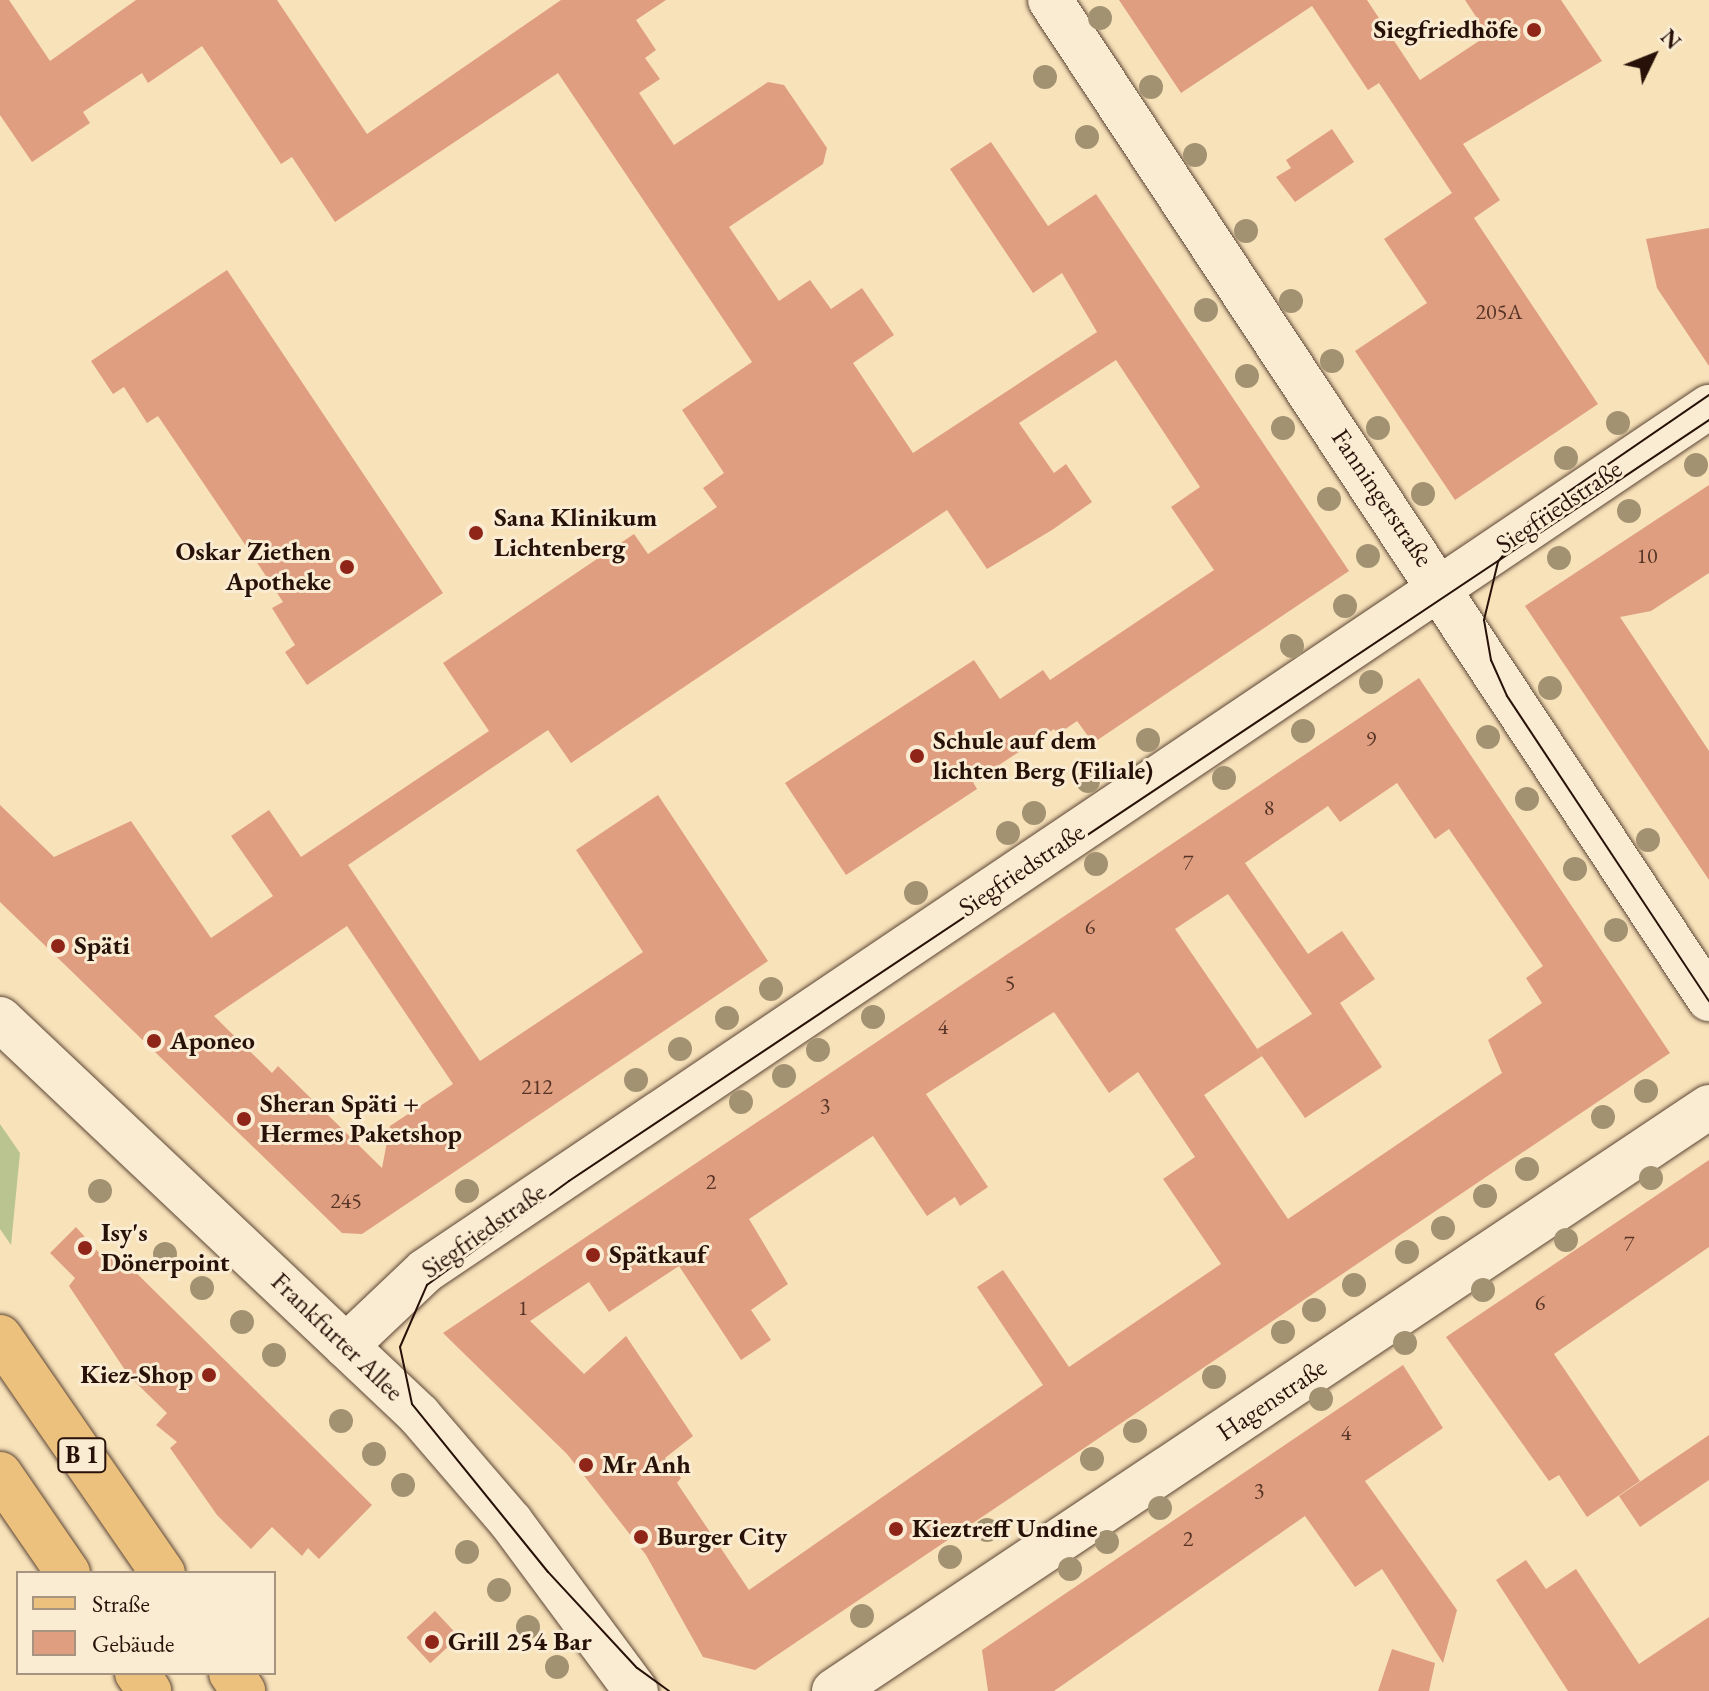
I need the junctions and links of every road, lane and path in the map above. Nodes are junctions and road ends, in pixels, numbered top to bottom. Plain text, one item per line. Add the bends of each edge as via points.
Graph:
1 (1050, 0) edge
2 (1709, 407) edge
3 (1441, 587) junction
4 (1709, 999) edge
5 (0, 1019) edge
6 (1709, 1107) edge
7 (0, 1337) edge
8 (346, 1346) junction
9 (0, 1474) edge
10 (67, 1571) edge
11 (162, 1571) edge
12 (636, 1691) edge
13 (834, 1691) edge

1 - 3 street, Fanningerstraße
2 - 3 street, Siegfriedstraße
3 - 4 street, Fanningerstraße
3 - 8 street, Siegfriedstraße via 425,1271
5 - 8 street, Frankfurter Allee
6 - 13 street, Hagenstraße
7 - 11 main road, B 1
8 - 12 street, Frankfurter Allee via 472,1476
9 - 10 main road

